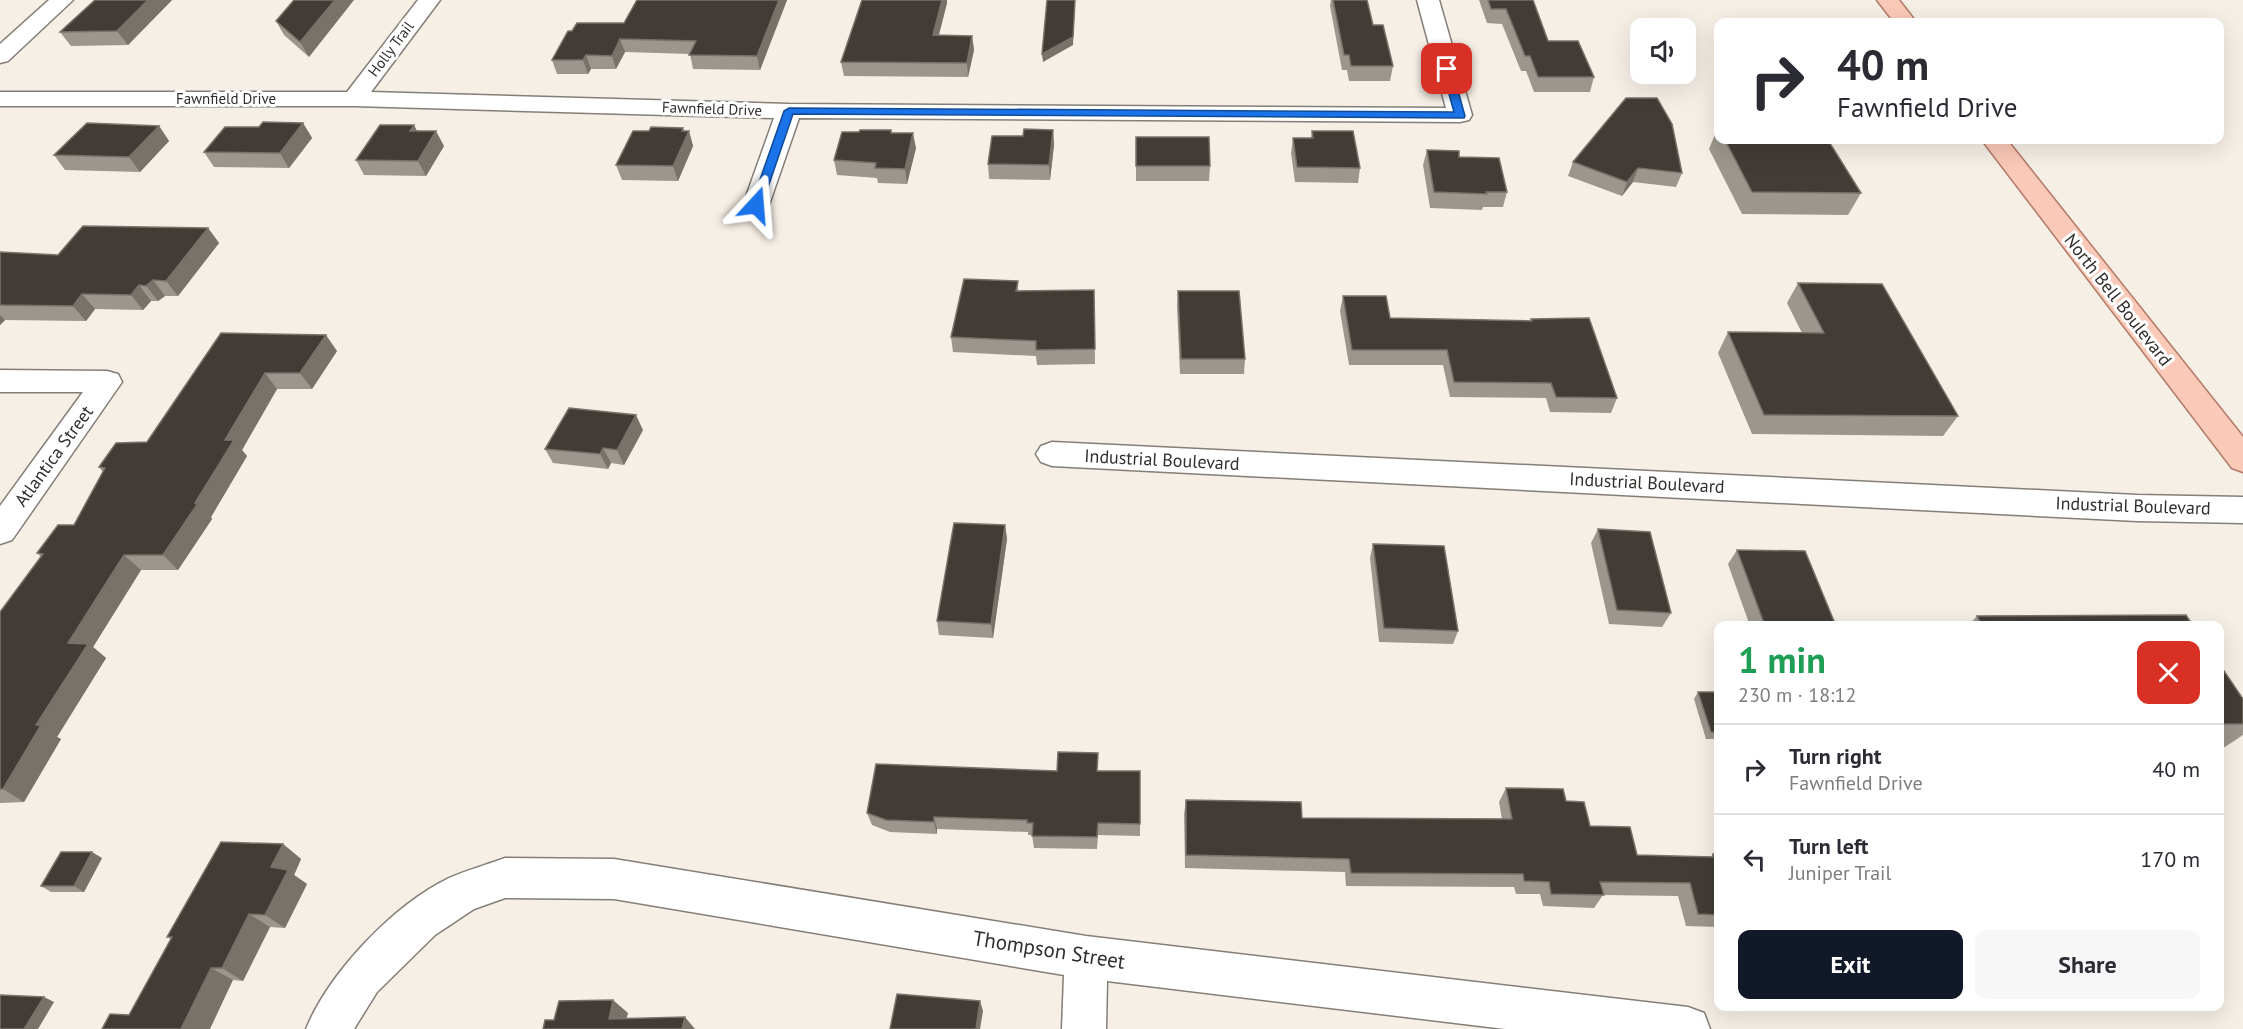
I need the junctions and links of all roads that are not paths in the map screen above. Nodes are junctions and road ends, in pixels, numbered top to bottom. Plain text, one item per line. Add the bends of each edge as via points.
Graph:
1 (62, 0) edge
2 (429, 0) edge
3 (1428, 0) edge
4 (1888, 0) edge
5 (1902, 18) edge
6 (0, 57) edge
7 (0, 99) edge
8 (354, 99) junction
9 (789, 111) junction
10 (1997, 144) edge
11 (756, 205) dead end
12 (0, 381) edge
13 (1052, 454) dead end
14 (2243, 460) edge
15 (2243, 510) edge
16 (0, 531) edge
17 (1086, 957) junction
18 (328, 1029) edge
19 (1084, 1029) edge
20 (1688, 1029) edge

1 - 6 street
2 - 8 street, Holly Trail
3 - 9 street, Fawnfield Drive via 1460,116
4 - 5 main road
7 - 8 street, Fawnfield Drive
8 - 9 street, Fawnfield Drive
9 - 11 street
10 - 14 main road, North Bell Boulevard
12 - 16 street, Atlantica Street via 107,382
13 - 15 street, Industrial Boulevard
17 - 18 street, Thompson Street via 614,879 505,878 462,893 420,920 362,977
17 - 19 street
17 - 20 street, Thompson Street

